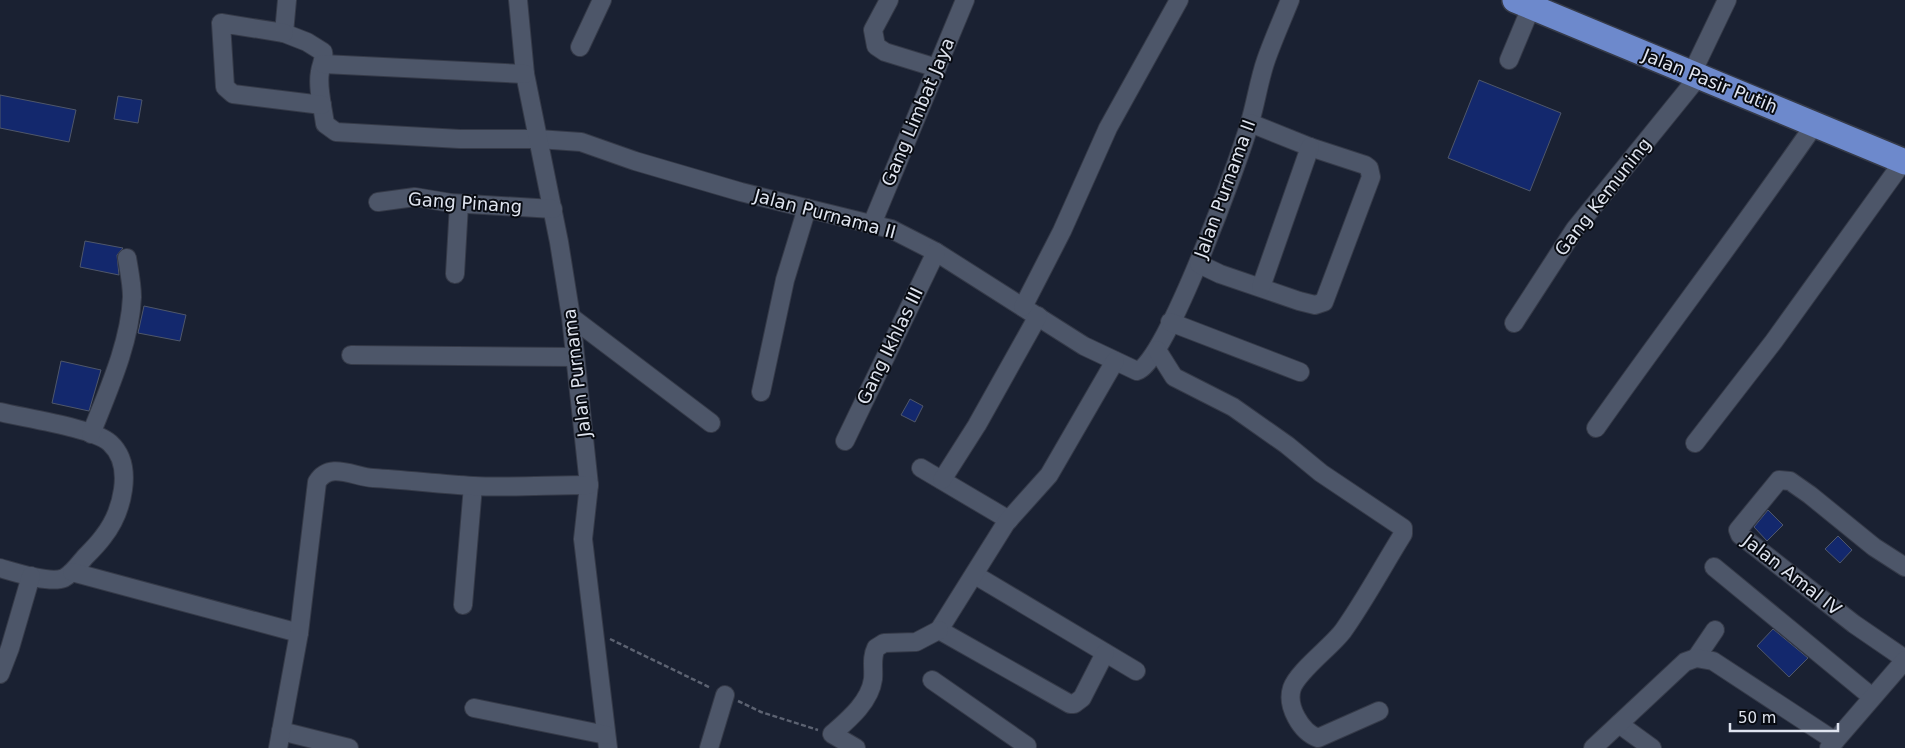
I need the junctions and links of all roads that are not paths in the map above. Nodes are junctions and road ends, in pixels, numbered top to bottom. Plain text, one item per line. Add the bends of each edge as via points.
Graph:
1 (287, 0) edge
2 (518, 0) edge
3 (602, 0) edge
4 (889, 0) edge
5 (965, 0) edge
6 (1179, 0) edge
7 (1290, 0) edge
8 (1727, 0) edge
9 (1527, 2) edge
10 (284, 32) junction
11 (580, 46) dead end
12 (1509, 60) dead end
13 (323, 64) junction
14 (937, 68) junction
15 (525, 74) junction
16 (1696, 75) junction
17 (322, 105) junction
18 (1250, 123) junction
19 (1815, 124) junction
20 (538, 139) junction
21 (1310, 147) junction
22 (1905, 161) edge
23 (378, 202) dead end
24 (459, 204) junction
25 (807, 208) junction
26 (552, 209) junction
27 (872, 224) junction
28 (936, 252) junction
29 (127, 258) dead end
30 (1198, 264) junction
31 (455, 274) dead end
32 (1261, 286) junction
33 (1031, 312) junction
34 (570, 317) junction
35 (1170, 322) junction
36 (1514, 323) dead end
37 (1157, 350) junction
38 (352, 355) dead end
39 (575, 357) junction
40 (1115, 361) junction
41 (1300, 372) dead end
42 (761, 392) dead end
43 (0, 412) edge
44 (710, 422) dead end
45 (1596, 428) dead end
46 (90, 434) junction
47 (845, 441) dead end
48 (1695, 443) dead end
49 (921, 468) dead end
50 (942, 480) junction
51 (589, 485) junction
52 (473, 486) junction
53 (1009, 520) junction
54 (1714, 567) dead end
55 (0, 568) edge
56 (1905, 568) edge
57 (72, 572) junction
58 (975, 575) junction
59 (31, 576) junction
60 (463, 605) dead end
61 (939, 630) junction
62 (1715, 630) dead end
63 (299, 633) junction
64 (1106, 653) junction
65 (1696, 658) junction
66 (1905, 659) edge
67 (1136, 671) dead end
68 (0, 674) edge
69 (932, 680) dead end
70 (725, 695) dead end
71 (1872, 697) junction
72 (474, 708) dead end
73 (1378, 711) dead end
74 (1618, 724) junction
75 (280, 740) edge
76 (607, 742) edge
77 (1832, 744) edge
78 (1027, 747) edge
79 (349, 748) edge
80 (709, 748) edge
81 (856, 748) edge
82 (1593, 748) edge
83 (1652, 748) edge

1 - 10 street
2 - 15 street, Jalan Purnama
3 - 11 street
4 - 14 street via 873,30 876,46 885,52
5 - 14 street, Gang Limbat Jaya
6 - 33 street via 1108,128
7 - 18 street, Jalan Purnama II via 1265,61
8 - 16 street, Gang Kemuning
9 - 12 street
9 - 16 highway, Jalan Pasir Putih
10 - 13 street via 323,52
10 - 17 street via 221,23 225,88 233,94
13 - 15 street
13 - 17 street, Jalan Purnama II via 320,72
14 - 27 street, Gang Limbat Jaya
15 - 20 street, Jalan Purnama
16 - 19 highway, Jalan Pasir Putih
16 - 36 street, Gang Kemuning via 1575,229
17 - 20 street, Jalan Purnama II via 326,124 336,132 460,139
18 - 21 street
18 - 30 street, Jalan Purnama II
19 - 22 highway, Jalan Pasir Putih
19 - 45 street
20 - 25 street, Jalan Purnama II via 581,142 635,161
20 - 26 street, Jalan Purnama
21 - 32 street
21 - 32 street via 1365,165 1371,177 1324,302 1315,305
22 - 48 street
23 - 24 street, Gang Pinang via 415,197
24 - 26 street, Gang Pinang
24 - 31 street
25 - 27 street, Jalan Purnama II
25 - 42 street via 785,280
26 - 34 street, Jalan Purnama
27 - 28 street, Jalan Purnama II via 891,229
28 - 33 street, Jalan Purnama II
28 - 47 street, Gang Ikhlas III
29 - 46 street via 132,296 126,331 109,389
30 - 32 street
30 - 35 street, Jalan Purnama II
33 - 40 street, Jalan Purnama II via 1084,346
33 - 50 street via 977,425
34 - 39 street, Jalan Purnama
34 - 44 street
35 - 37 street, Jalan Purnama II
35 - 41 street
37 - 40 street, Jalan Purnama II via 1142,370 1132,370
37 - 73 street via 1174,377 1233,407 1287,444 1329,479 1403,528 1403,534 1342,633 1294,684 1290,696 1291,705 1306,732 1318,738
38 - 39 street
39 - 51 street, Jalan Purnama
40 - 53 street via 1049,475
43 - 46 street
46 - 57 street via 108,441 121,456 123,482 115,517 104,536
49 - 50 street
50 - 53 street
51 - 52 street
51 - 76 street, Jalan Purnama via 583,539
52 - 60 street
52 - 63 street via 368,478 340,471 320,476
53 - 58 street
54 - 71 street
55 - 59 street
56 - 66 street, Jalan Amal IV via 1785,479 1780,480 1739,528 1740,535 1854,624
57 - 59 street via 58,580
57 - 63 street
58 - 61 street
58 - 64 street
59 - 68 street
61 - 64 street via 1070,704 1082,698
61 - 81 street via 916,642 884,643 876,648 869,691 846,722 832,734
62 - 65 street
63 - 75 street
64 - 67 street
65 - 74 street via 1685,662
65 - 77 street via 1713,660
66 - 71 street
69 - 78 street
70 - 80 street
71 - 77 street
72 - 76 street
74 - 82 street
74 - 83 street
75 - 79 street

